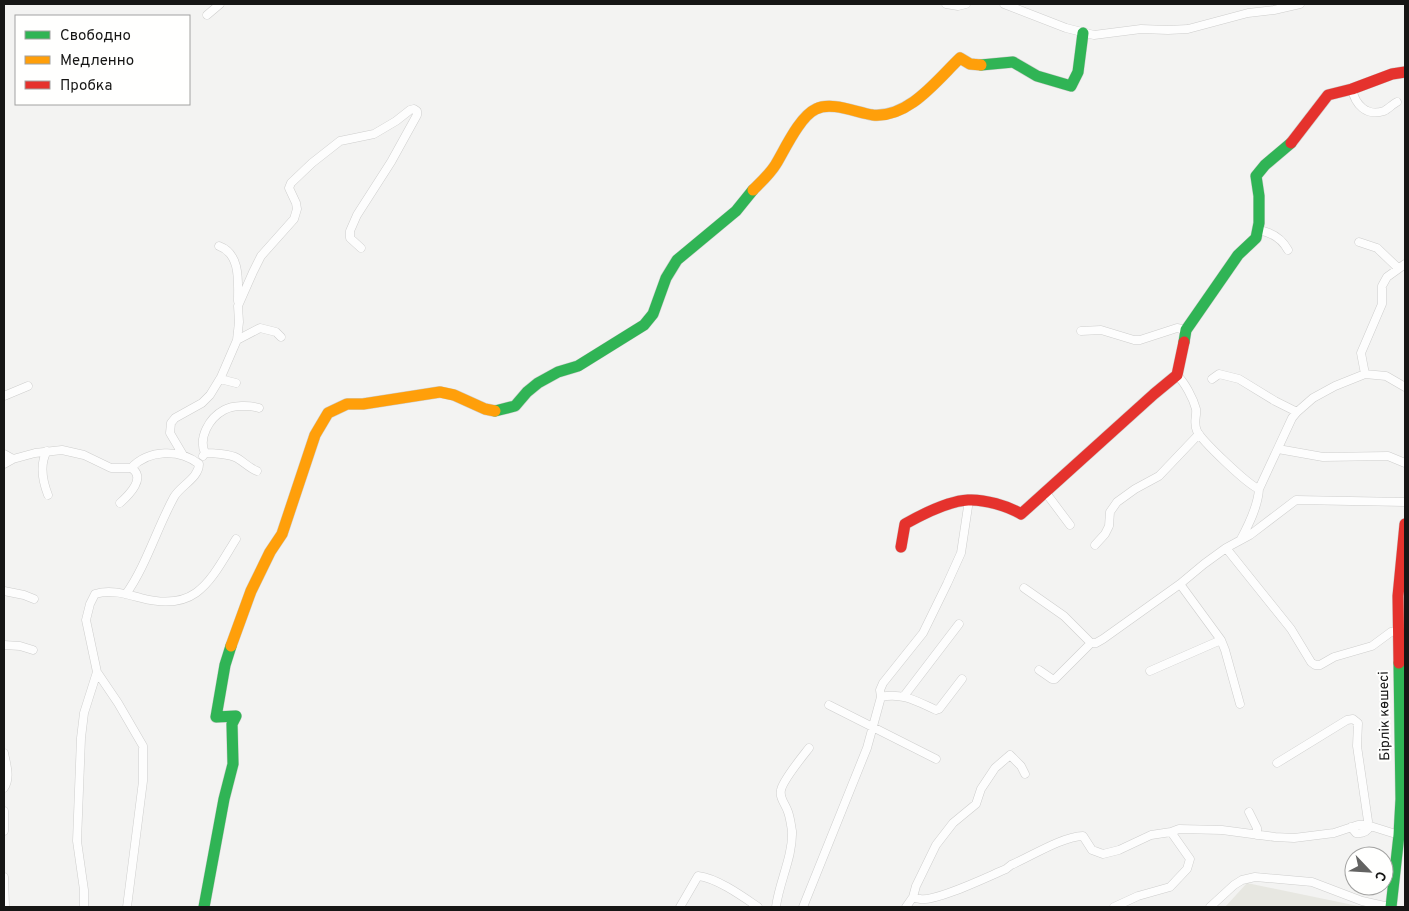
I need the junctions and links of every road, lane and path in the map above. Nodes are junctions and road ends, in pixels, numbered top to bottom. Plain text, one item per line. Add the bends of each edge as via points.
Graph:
1 (220, 4) edge
2 (946, 4) edge
3 (966, 4) edge
4 (1004, 4) edge
5 (1300, 4) edge
6 (207, 15) dead end
7 (1082, 33) junction
8 (1404, 73) edge
9 (1352, 88) junction
10 (1397, 102) dead end
11 (1258, 230) junction
12 (1359, 242) dead end
13 (219, 246) dead end
14 (361, 248) dead end
15 (1288, 250) dead end
16 (1402, 266) edge
17 (238, 306) junction
18 (1186, 330) junction
19 (1081, 331) dead end
20 (281, 338) dead end
21 (237, 340) junction
22 (1365, 374) junction
23 (1177, 376) junction
24 (220, 379) junction
25 (1212, 379) dead end
26 (236, 383) dead end
27 (28, 386) dead end
28 (1405, 386) edge
29 (4, 396) edge
30 (259, 408) dead end
31 (1297, 412) junction
32 (1199, 434) junction
33 (1278, 449) junction
34 (47, 451) junction
35 (204, 453) junction
36 (4, 454) edge
37 (183, 455) junction
38 (13, 459) junction
39 (1405, 463) edge
40 (4, 464) edge
41 (199, 465) junction
42 (131, 468) junction
43 (257, 471) dead end
44 (1259, 489) junction
45 (1046, 492) junction
46 (48, 495) dead end
47 (969, 500) junction
48 (1405, 502) edge
49 (120, 503) dead end
50 (1405, 524) edge
51 (1070, 525) dead end
52 (236, 539) dead end
53 (1241, 539) junction
54 (1095, 545) dead end
55 (901, 547) dead end
56 (1226, 548) junction
57 (1180, 584) junction
58 (1024, 588) dead end
59 (4, 591) edge
60 (126, 594) junction
61 (34, 599) dead end
62 (959, 624) dead end
63 (1402, 630) edge
64 (1221, 640) junction
65 (1091, 643) junction
66 (4, 645) edge
67 (33, 650) dead end
68 (1039, 670) dead end
69 (1150, 671) dead end
70 (97, 672) junction
71 (962, 679) dead end
72 (1403, 690) edge
73 (904, 696) junction
74 (881, 697) junction
75 (1240, 704) dead end
76 (829, 705) dead end
77 (874, 728) junction
78 (809, 748) dead end
79 (4, 752) edge
80 (936, 759) dead end
81 (1277, 763) dead end
82 (1025, 774) dead end
83 (7, 786) edge
84 (1403, 798) edge
85 (4, 811) edge
86 (1249, 812) dead end
87 (1368, 825) junction
88 (4, 832) edge
89 (1171, 832) junction
90 (1257, 835) junction
91 (1399, 835) junction
92 (4, 877) edge
93 (913, 896) junction
94 (5, 907) edge
95 (84, 907) edge
96 (127, 907) edge
97 (204, 907) edge
98 (680, 907) edge
99 (758, 907) edge
100 (776, 907) edge
101 (803, 907) edge
102 (906, 907) edge
103 (1114, 907) edge
104 (1210, 907) edge
105 (1390, 907) edge

1 - 6 street
2 - 3 street
4 - 7 street
5 - 7 street via 1248,13 1188,29
7 - 97 street via 1078,72 1071,86 1037,76 1013,62 978,65 960,58 916,100 896,112 874,115 843,108 815,110 796,129 775,166 736,211 677,260 666,278 653,314 644,325 578,366 538,383 515,406 494,411 440,392 347,404 328,413 315,435 282,534 251,590 225,665 216,717 236,716 232,724 233,764
8 - 9 street
9 - 10 street via 1360,108 1367,112 1383,111
9 - 11 street via 1328,95 1288,148 1256,176
11 - 15 street via 1279,239
11 - 18 street via 1256,238 1238,255
12 - 16 street via 1377,248
13 - 17 street via 236,263
14 - 17 street via 350,238 350,231 401,146 417,115 414,109 374,134 340,141 291,183 289,188 297,209 294,219 261,256
16 - 22 street via 1387,277 1382,286 1382,304 1361,353
17 - 21 street
18 - 19 street via 1177,328 1140,340 1101,330
18 - 23 street
20 - 21 street via 276,332 260,328
21 - 24 street
22 - 28 street via 1386,376
22 - 31 street via 1329,388
23 - 32 street via 1188,390 1196,410 1194,421
23 - 45 street
24 - 26 street
24 - 37 street via 202,403 171,423 170,432
25 - 31 street via 1219,374 1239,379
27 - 29 street
30 - 35 street via 244,406 224,410 203,436
31 - 33 street
32 - 44 street
32 - 54 street via 1159,476 1117,502 1110,512 1105,534
33 - 39 street via 1323,457 1388,456
33 - 44 street
34 - 38 street
34 - 42 street via 62,450 84,455 116,469
34 - 46 street via 43,478
35 - 41 street
35 - 43 street via 236,457
36 - 38 street
37 - 41 street
37 - 42 street via 150,456
38 - 40 street
41 - 60 street via 197,472 176,494
42 - 49 street via 138,478
44 - 53 street
45 - 47 street via 1021,514 1014,508
45 - 51 street
47 - 55 street via 905,524
47 - 74 street via 961,553 923,632 883,683
48 - 53 street via 1296,500
50 - 63 street, Бірлік көшесі via 1398,596
52 - 60 street via 215,573 191,598 160,602
53 - 56 street
56 - 57 street
56 - 63 street via 1291,629 1315,665 1372,646 1391,632
57 - 64 street
57 - 65 street via 1103,639
58 - 65 street via 1064,616
59 - 61 street
60 - 70 street via 102,592 95,594 90,604 86,627
62 - 73 street
63 - 72 street, Бірлік көшесі via 1398,654
64 - 69 street
64 - 75 street
65 - 68 street via 1054,679
66 - 67 street
70 - 95 street via 82,731 77,834
70 - 96 street via 143,746 143,775
71 - 73 street via 936,710
72 - 84 street, Бірлік көшесі
73 - 74 street
74 - 77 street
76 - 77 street
77 - 80 street
77 - 101 street
78 - 100 street via 781,791 792,831
79 - 83 street
81 - 87 street via 1347,720 1356,720
82 - 93 street via 1010,755 995,768 981,789 976,804 936,845
84 - 91 street, Бірлік көшесі
85 - 88 street
86 - 90 street
87 - 90 street via 1360,834 1356,834 1352,827 1309,837
87 - 91 street
89 - 90 street via 1198,828
89 - 93 street via 1151,835 1103,854 1092,850 1083,836 1076,836 950,893 929,899
89 - 103 street via 1190,859 1187,869 1170,887
91 - 105 street, Бірлік көшесі
92 - 94 street
93 - 102 street
98 - 99 street via 698,876 706,877
104 - 105 street via 1234,885 1255,877 1312,882 1362,901

